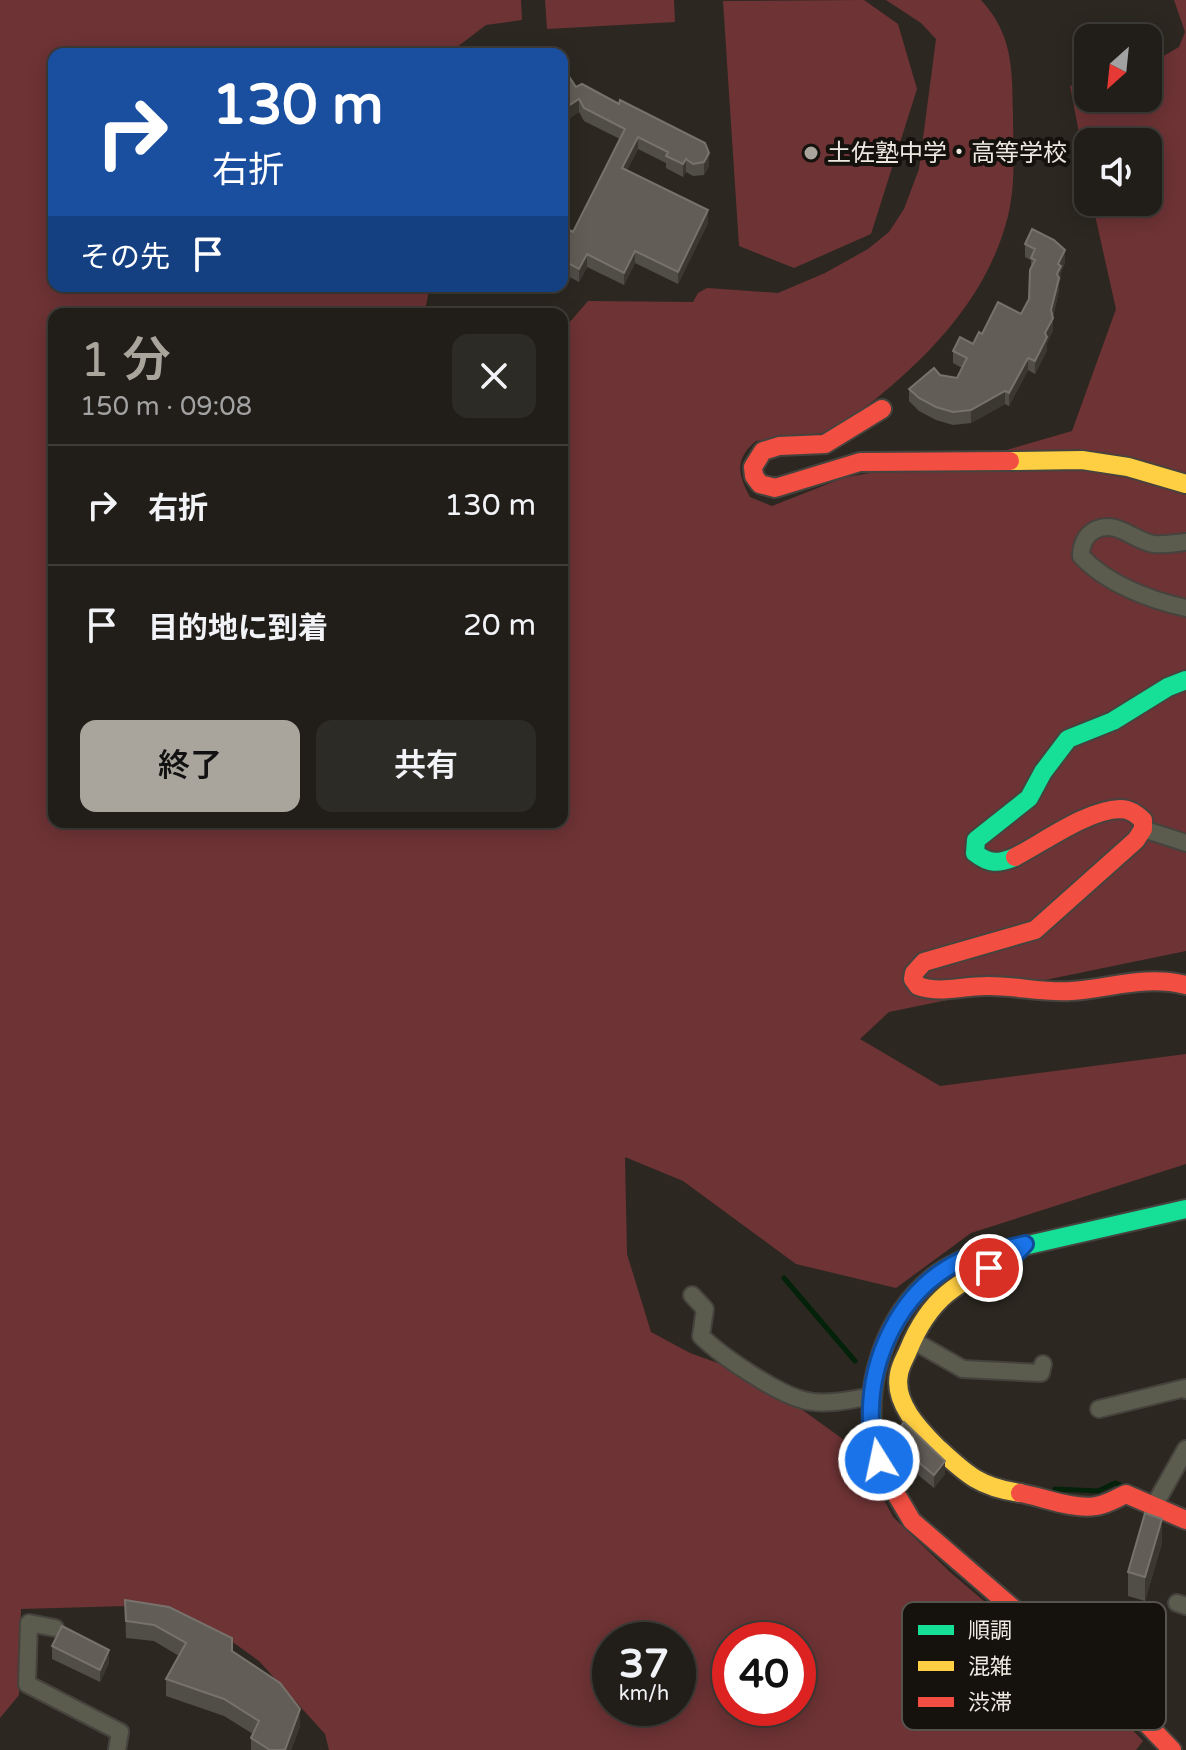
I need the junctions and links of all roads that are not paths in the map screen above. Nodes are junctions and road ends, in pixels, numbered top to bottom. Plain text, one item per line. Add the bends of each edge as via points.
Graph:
1 (882, 409) dead end
2 (1186, 484) edge
3 (1186, 542) edge
4 (1186, 608) edge
5 (1186, 680) edge
6 (1143, 829) junction
7 (1186, 843) edge
8 (1186, 985) edge
9 (1186, 1209) edge
10 (1025, 1244) junction
11 (692, 1295) dead end
12 (912, 1340) junction
13 (1043, 1364) dead end
14 (1186, 1390) edge
15 (872, 1396) junction
16 (1099, 1409) dead end
17 (1186, 1449) edge
18 (1158, 1499) junction
19 (1186, 1520) edge
20 (1006, 1602) edge
21 (55, 1628) dead end
22 (1153, 1730) edge
23 (117, 1750) edge
24 (1172, 1750) edge

1 - 2 street via 825,444 763,451 754,476 775,488 860,462 1082,460
3 - 4 street via 1152,544 1115,527 1100,527 1088,534 1081,549 1081,556 1103,575 1158,602
5 - 6 street via 1113,721 1068,739 1029,798 976,840 975,853 987,862 1001,863 1101,813 1125,809 1143,820
6 - 7 street
6 - 8 street via 1125,853 1035,930 924,962 913,979 918,986 938,991 985,986 1070,991 1159,978
9 - 10 street
10 - 12 street via 1013,1257 964,1280 931,1307
10 - 15 street via 962,1260 935,1276 890,1331
11 - 15 street via 705,1309 701,1336 718,1353 763,1380 803,1400
12 - 13 street via 963,1369 1041,1373
12 - 18 street via 898,1375 900,1393 914,1425 970,1478 993,1489 1079,1507 1099,1506 1126,1494
14 - 16 street
15 - 20 street via 871,1426 893,1493 912,1521
17 - 18 street
18 - 19 street
21 - 23 street via 29,1623 27,1684 120,1732
22 - 24 street

